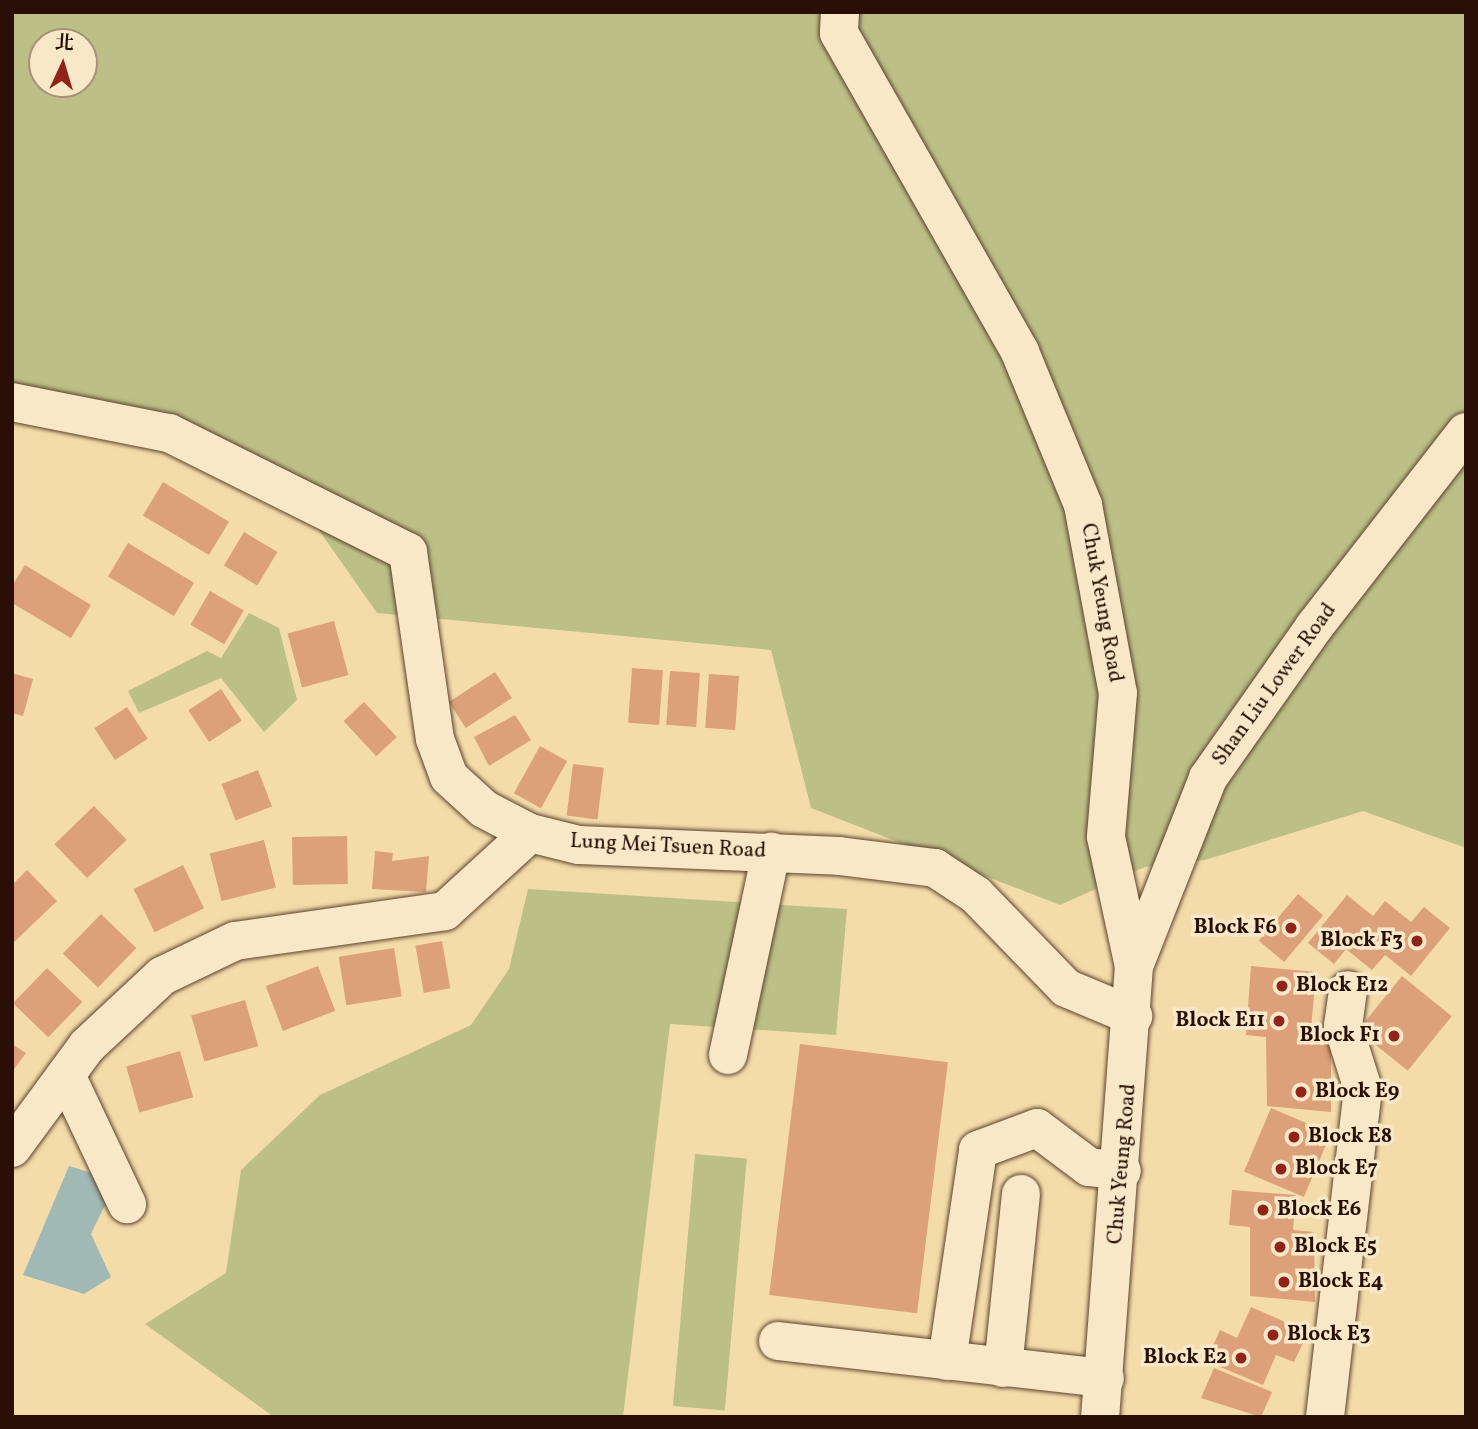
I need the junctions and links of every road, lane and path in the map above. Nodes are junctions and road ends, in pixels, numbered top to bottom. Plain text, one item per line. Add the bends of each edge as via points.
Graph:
1 (840, 12) edge
2 (12, 402) edge
3 (1466, 432) edge
4 (530, 833) junction
5 (771, 852) junction
6 (1134, 966) junction
7 (1348, 990) dead end
8 (1133, 1016) junction
9 (728, 1055) dead end
10 (66, 1075) junction
11 (12, 1148) edge
12 (1122, 1171) junction
13 (1021, 1194) dead end
14 (127, 1204) dead end
15 (778, 1341) dead end
16 (947, 1361) junction
17 (1003, 1368) junction
18 (1105, 1378) junction
19 (1100, 1417) edge
20 (1325, 1417) edge

1 - 6 street, Chuk Yeung Road via 839,33 1020,352 1083,505 1118,693 1106,837
2 - 4 street, Lung Mei Tsuen Road via 169,433 408,552 435,739 449,777 474,803
3 - 6 street, Shan Liu Lower Road via 1314,627 1208,778
4 - 5 street, Lung Mei Tsuen Road via 579,845
4 - 10 street via 445,911 260,936 186,962 110,1020
5 - 8 street, Lung Mei Tsuen Road via 935,868 976,895 1066,988
5 - 9 street
6 - 8 street, Chuk Yeung Road
7 - 20 street via 1343,1026 1363,1088
8 - 12 street, Chuk Yeung Road
10 - 11 street
10 - 14 street
12 - 16 street via 1089,1167 1037,1128 978,1150
12 - 18 street, Chuk Yeung Road
13 - 17 street
15 - 16 street
16 - 17 street
17 - 18 street
18 - 19 street, Chuk Yeung Road

